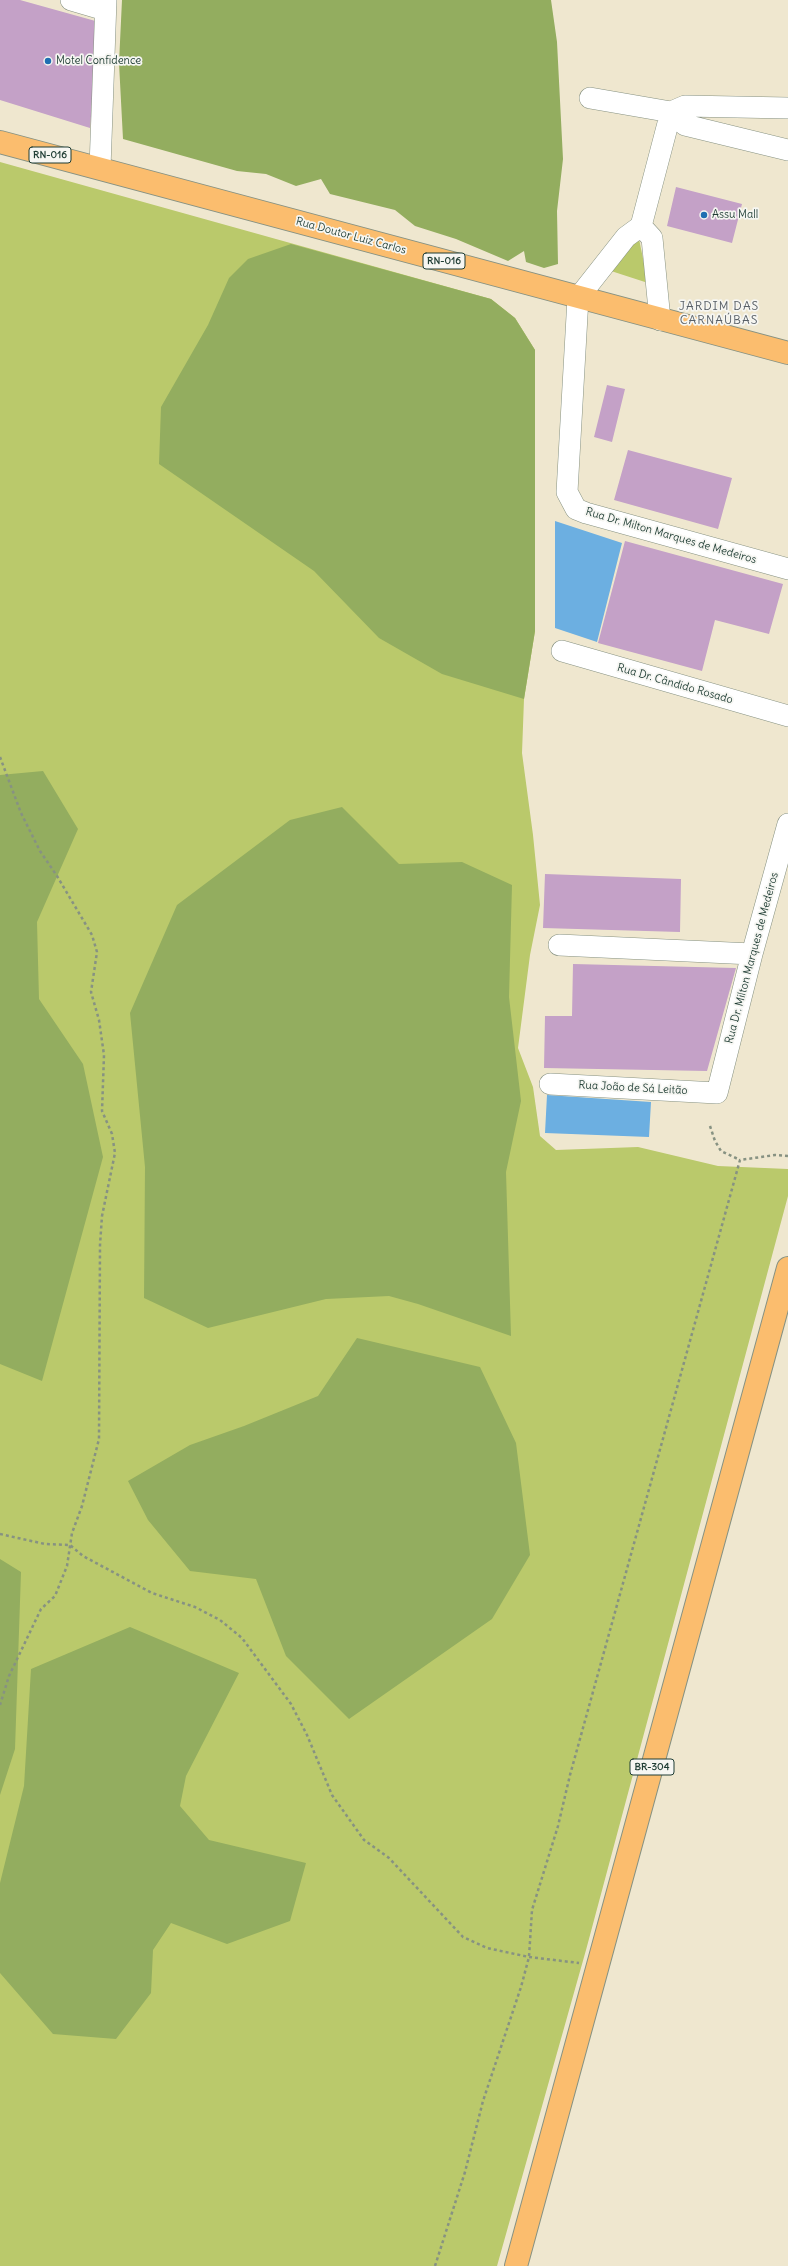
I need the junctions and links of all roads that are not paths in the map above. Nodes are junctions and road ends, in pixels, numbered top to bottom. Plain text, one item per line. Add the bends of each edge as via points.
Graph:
1 (71, 0) edge
2 (106, 5) edge
3 (590, 98) dead end
4 (788, 108) edge
5 (671, 112) junction
6 (0, 142) edge
7 (788, 150) edge
8 (100, 168) junction
9 (641, 226) junction
10 (578, 298) junction
11 (660, 320) junction
12 (788, 353) edge
13 (788, 569) edge
14 (562, 651) dead end
15 (788, 716) edge
16 (788, 824) edge
17 (559, 945) dead end
18 (752, 954) junction
19 (550, 1084) dead end
20 (717, 1093) joint
21 (788, 1268) edge
22 (516, 2266) edge

1 - 2 street
2 - 8 street
3 - 5 street
4 - 5 street via 685,106
5 - 7 street via 685,125
5 - 9 street
6 - 8 main road, RN-016
8 - 10 main road, Rua Doutor Luiz Carlos / RN-016
9 - 10 street via 626,237
9 - 11 street via 652,238
10 - 11 main road, Rua Doutor Luiz Carlos / RN-016
10 - 13 street, Rua Dr. Milton Marques de Medeiros via 567,492 576,509
11 - 12 main road, Rua Doutor Luiz Carlos / RN-016
14 - 15 street, Rua Dr. Cândido Rosado
16 - 18 street, Rua Dr. Milton Marques de Medeiros
17 - 18 street
18 - 20 street, Rua Dr. Milton Marques de Medeiros
19 - 20 street, Rua João de Sá Leitão
21 - 22 main road, BR-304

